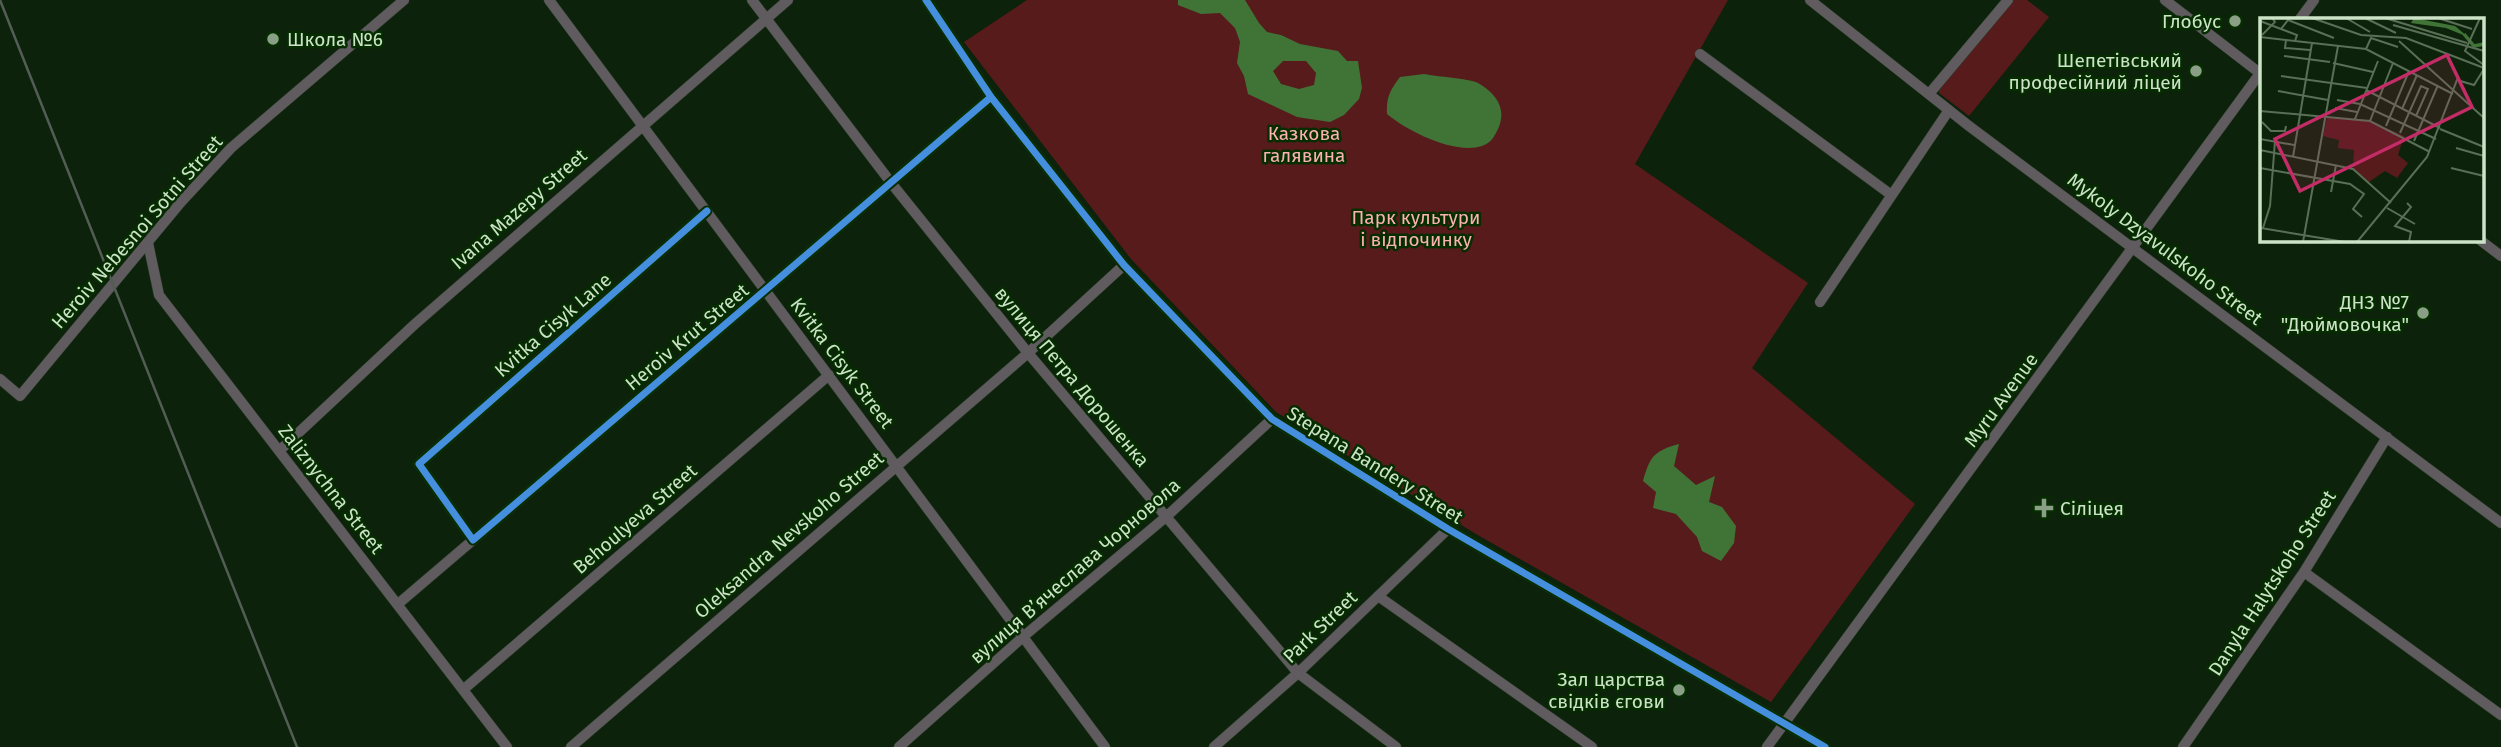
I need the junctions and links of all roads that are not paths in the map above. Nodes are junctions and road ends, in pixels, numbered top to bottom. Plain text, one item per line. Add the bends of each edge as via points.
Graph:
1 (404, 0) edge
2 (548, 0) edge
3 (752, 0) edge
4 (788, 0) edge
5 (926, 0) edge
6 (1810, 0) edge
7 (2008, 0) edge
8 (2165, 0) edge
9 (2314, 0) edge
10 (767, 18) junction
11 (2301, 18) edge
12 (1700, 54) dead end
13 (2260, 72) edge
14 (2260, 74) edge
15 (1929, 94) junction
16 (991, 97) junction
17 (1949, 110) junction
18 (642, 126) junction
19 (892, 184) junction
20 (1890, 194) junction
21 (707, 211) junction
22 (2483, 242) edge
23 (148, 243) junction
24 (2134, 247) junction
25 (2501, 256) edge
26 (1124, 265) junction
27 (766, 290) junction
28 (1820, 302) dead end
29 (1028, 353) junction
30 (829, 375) junction
31 (0, 379) edge
32 (1272, 419) junction
33 (2387, 437) junction
34 (279, 451) junction
35 (896, 466) junction
36 (1167, 516) junction
37 (2501, 523) edge
38 (1448, 529) junction
39 (473, 540) junction
40 (2304, 572) junction
41 (1378, 596) junction
42 (398, 604) junction
43 (1024, 636) junction
44 (1298, 673) junction
45 (464, 689) junction
46 (2501, 715) edge
47 (1785, 723) junction
48 (507, 747) edge
49 (571, 747) edge
50 (899, 747) edge
51 (1105, 747) edge
52 (1214, 747) edge
53 (1396, 747) edge
54 (1592, 747) edge
55 (1767, 747) edge
56 (1825, 747) edge
57 (2183, 747) edge

1 - 23 street, Heroiv Nebesnoi Sotni Street via 231,148
2 - 18 street, Kvitka Cisyk Street
3 - 10 street, вулиця Петра Дорошенка
4 - 10 street, Ivana Mazepy Street
5 - 16 street, Stepana Bandery Street
6 - 15 street, Mykoly Dzyavulskoho Street
7 - 15 street
8 - 13 street
9 - 11 street
10 - 18 street, Ivana Mazepy Street
10 - 19 street, вулиця Петра Дорошенка
12 - 20 street
14 - 24 street, Myru Avenue
15 - 17 street, Mykoly Dzyavulskoho Street
16 - 19 street, Heroiv Krut Street
16 - 26 street, Stepana Bandery Street
17 - 20 street
17 - 24 street, Mykoly Dzyavulskoho Street
18 - 21 street, Kvitka Cisyk Street
18 - 34 street, Ivana Mazepy Street via 415,324
19 - 27 street, Heroiv Krut Street
19 - 29 street, вулиця Петра Дорошенка
20 - 28 street
21 - 27 street, Kvitka Cisyk Street
21 - 39 street, Kvitka Cisyk Lane via 419,464
22 - 25 street
23 - 31 street, Heroiv Nebesnoi Sotni Street via 20,396
23 - 34 street, Zaliznychna Street via 159,295
24 - 33 street, Mykoly Dzyavulskoho Street
24 - 47 street, Myru Avenue
26 - 29 street, Oleksandra Nevskoho Street
26 - 32 street, Stepana Bandery Street
27 - 30 street, Kvitka Cisyk Street
27 - 39 street, Heroiv Krut Street
29 - 35 street, Oleksandra Nevskoho Street
29 - 36 street, вулиця Петра Дорошенка
30 - 35 street, Kvitka Cisyk Street
30 - 45 street, Behoulyeva Street
32 - 36 street, вулиця Вʼячеслава Чорновола
32 - 38 street, Stepana Bandery Street
33 - 37 street, Mykoly Dzyavulskoho Street
33 - 40 street, Danyla Halytskoho Street
34 - 42 street, Zaliznychna Street
35 - 43 street, Kvitka Cisyk Street
35 - 49 street, Oleksandra Nevskoho Street
36 - 43 street, вулиця Вʼячеслава Чорновола
36 - 44 street, вулиця Петра Дорошенка
38 - 41 street, Park Street
38 - 47 street, Stepana Bandery Street
39 - 42 street, Heroiv Krut Street
40 - 46 street
40 - 57 street, Danyla Halytskoho Street
41 - 44 street, Park Street
41 - 54 street
42 - 45 street, Zaliznychna Street
43 - 50 street, вулиця Вʼячеслава Чорновола
43 - 51 street, Kvitka Cisyk Street
44 - 52 street, Park Street
44 - 53 street, вулиця Петра Дорошенка
45 - 48 street, Zaliznychna Street
47 - 55 street, Myru Avenue
47 - 56 street, Stepana Bandery Street

